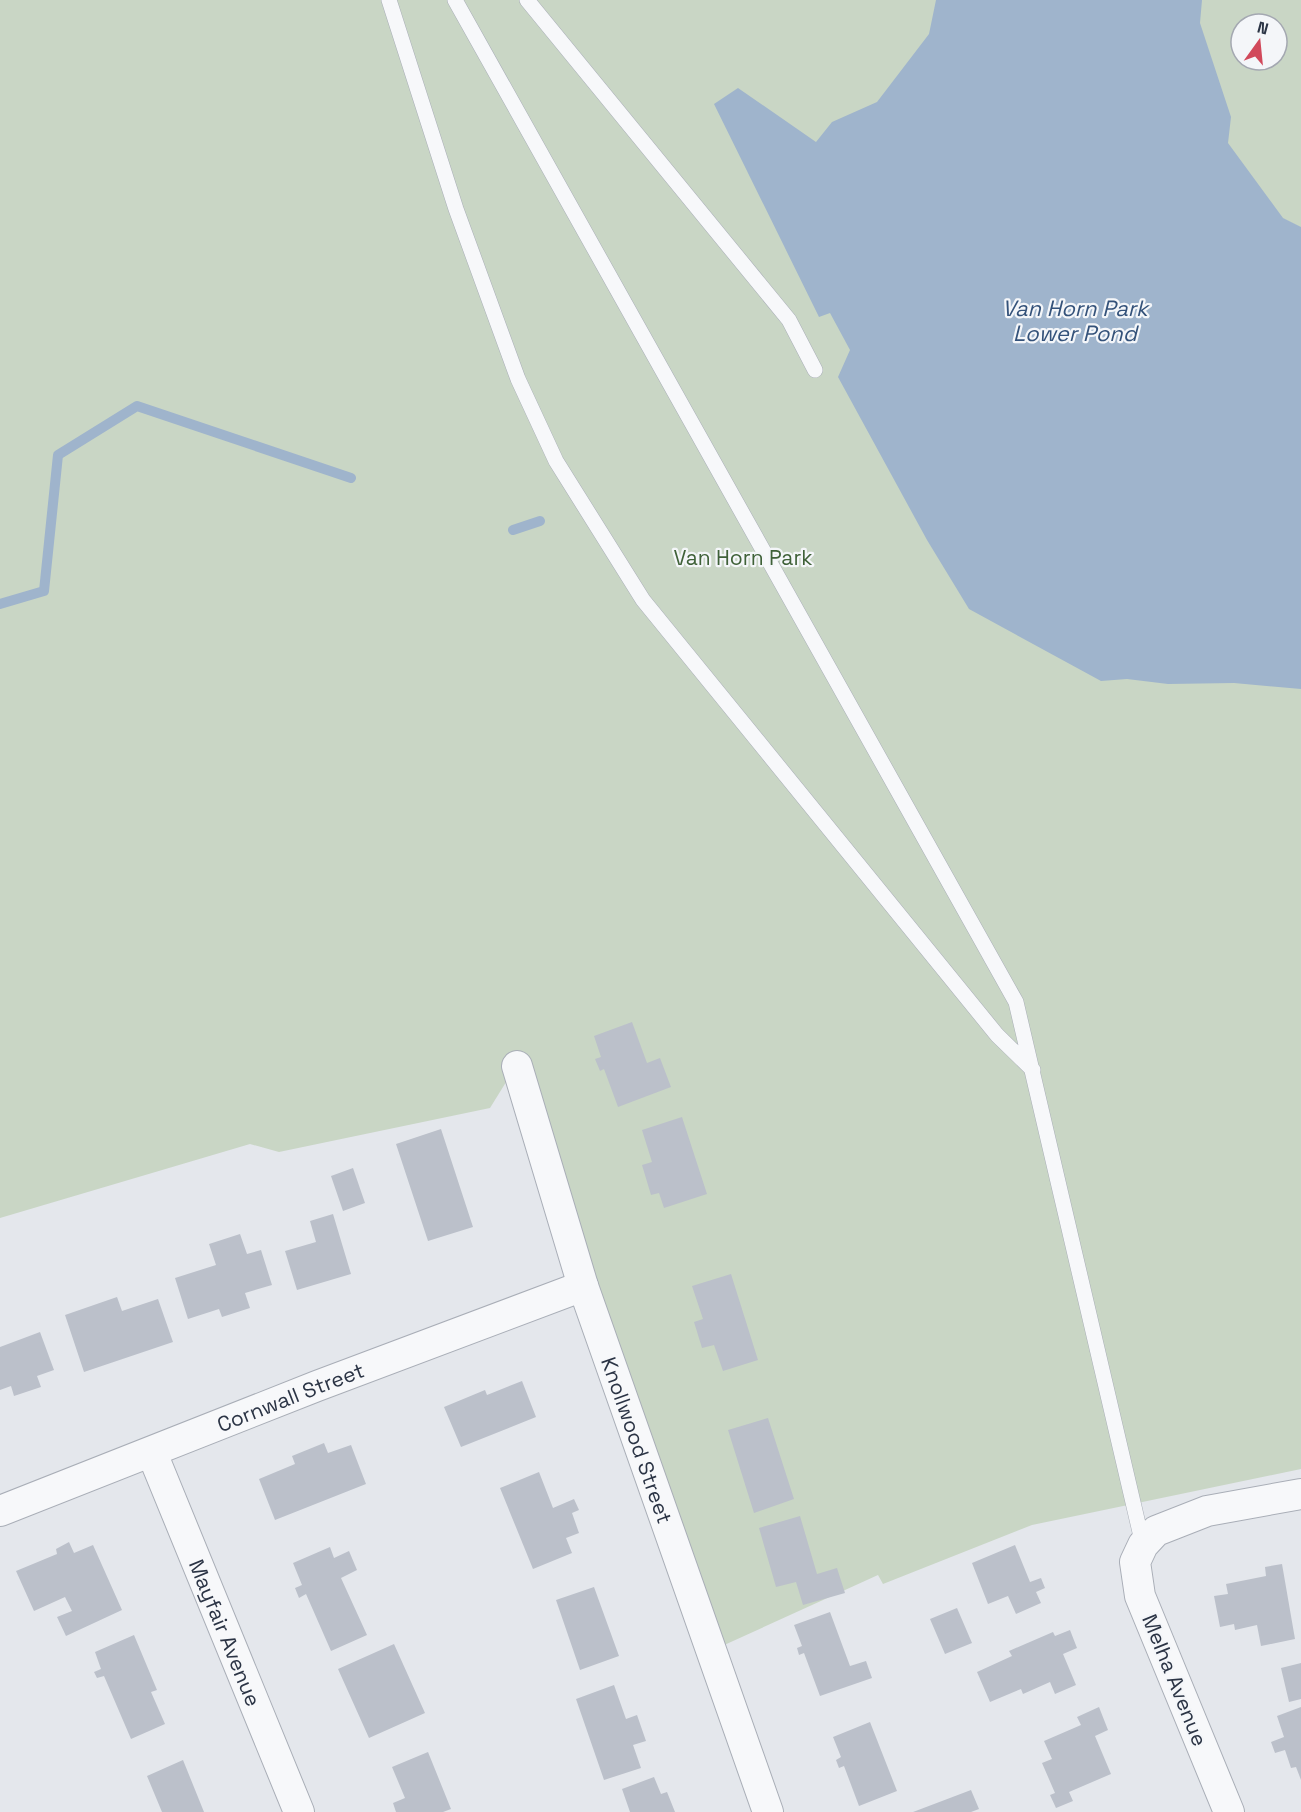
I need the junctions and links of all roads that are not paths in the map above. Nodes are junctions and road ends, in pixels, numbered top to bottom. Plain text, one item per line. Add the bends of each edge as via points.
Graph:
1 (389, 0) edge
2 (455, 0) edge
3 (526, 0) edge
4 (815, 370) dead end
5 (517, 1066) dead end
6 (1033, 1070) junction
7 (583, 1286) junction
8 (152, 1453) junction
9 (1301, 1494) edge
10 (0, 1511) edge
11 (1143, 1545) junction
12 (299, 1812) edge
13 (768, 1812) edge
14 (1229, 1812) edge

1 - 6 lane via 456,209 518,379 556,461 643,600 997,1035
2 - 6 lane via 1016,1002
3 - 4 lane via 789,320
5 - 7 street, Knollwood Street
6 - 11 lane
7 - 8 street, Cornwall Street
7 - 13 street, Knollwood Street
8 - 10 street, Cornwall Street
8 - 12 street, Mayfair Avenue
9 - 11 street via 1207,1511 1156,1531
11 - 14 street, Melha Avenue via 1135,1562 1140,1596

